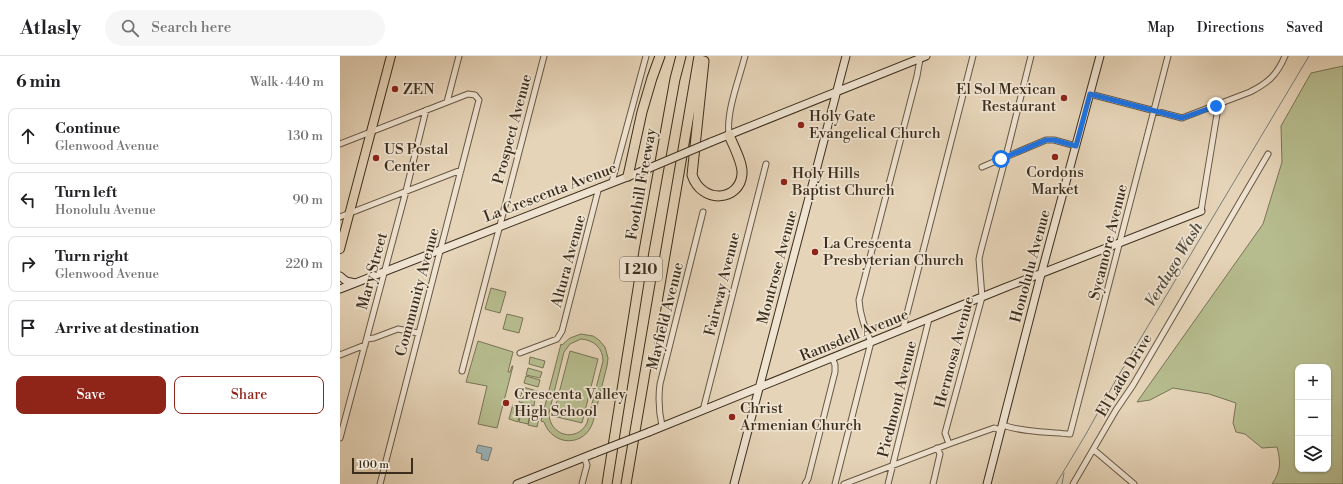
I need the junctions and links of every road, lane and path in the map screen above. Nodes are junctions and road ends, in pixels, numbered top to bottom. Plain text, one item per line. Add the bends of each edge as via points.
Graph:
1 (391, 56) edge
2 (459, 56) edge
3 (544, 56) edge
4 (646, 56) edge
5 (660, 56) edge
6 (681, 56) edge
7 (699, 56) edge
8 (705, 56) edge
9 (745, 56) edge
10 (846, 56) edge
11 (973, 56) edge
12 (1031, 56) edge
13 (1100, 56) edge
14 (1168, 56) edge
15 (1285, 56) edge
16 (923, 57) edge
17 (836, 93) junction
18 (1090, 94) junction
19 (447, 102) junction
20 (1216, 106) junction
21 (426, 110) junction
22 (1154, 111) junction
23 (371, 132) junction
24 (729, 135) junction
25 (340, 144) edge
26 (1076, 146) junction
27 (1268, 154) dead end
28 (1006, 156) junction
29 (766, 164) dead end
30 (982, 167) dead end
31 (461, 170) junction
32 (628, 176) junction
33 (612, 182) junction
34 (599, 187) junction
35 (406, 191) junction
36 (1201, 211) joint
37 (703, 212) dead end
38 (349, 214) junction
39 (340, 217) edge
40 (499, 227) junction
41 (1120, 242) junction
42 (441, 249) junction
43 (340, 250) edge
44 (384, 272) junction
45 (1041, 274) junction
46 (340, 276) edge
47 (355, 283) junction
48 (340, 290) edge
49 (982, 297) junction
50 (929, 319) junction
51 (903, 329) junction
52 (418, 333) junction
53 (367, 339) junction
54 (871, 342) junction
55 (365, 345) junction
56 (520, 353) dead end
57 (340, 355) edge
58 (832, 357) junction
59 (462, 371) dead end
60 (758, 388) junction
61 (703, 410) junction
62 (662, 426) junction
63 (1002, 428) junction
64 (340, 438) edge
65 (948, 444) junction
66 (937, 448) junction
67 (1094, 450) junction
68 (584, 457) junction
69 (893, 466) junction
70 (628, 470) junction
71 (531, 482) edge
72 (380, 484) edge
73 (518, 484) edge
74 (582, 484) edge
75 (606, 484) edge
76 (626, 484) edge
77 (631, 484) edge
78 (734, 484) edge
79 (805, 484) edge
80 (835, 484) edge
81 (844, 484) edge
82 (888, 484) edge
83 (932, 484) edge
84 (987, 484) edge
85 (1073, 484) edge
86 (1134, 484) edge

1 - 23 main road
2 - 19 street
3 - 40 street, Prospect Avenue
4 - 33 street
5 - 32 highway via 642,112
6 - 75 highway, Foothill Freeway / I 210 via 646,236
7 - 70 highway, I 210
8 - 24 highway via 692,175 698,187 709,195 727,194 740,181 741,166
9 - 24 street via 731,108
10 - 17 street, Montrose Avenue
11 - 51 street, Piedmont Avenue
12 - 28 street, Hermosa Avenue
13 - 18 street, Honolulu Avenue
14 - 22 street, Sycamore Avenue
15 - 20 street via 1267,83
16 - 17 street, La Crescenta Avenue
16 - 54 street via 859,300 862,320
17 - 24 street, La Crescenta Avenue
17 - 60 street, Montrose Avenue
18 - 22 street
18 - 26 street, Honolulu Avenue
19 - 21 street
19 - 31 street, Community Avenue via 471,94 479,100
20 - 22 street via 1185,118
20 - 36 street via 1217,114
21 - 23 street
21 - 35 street, Mary Street
22 - 41 street, Sycamore Avenue
23 - 25 street
23 - 38 main road
24 - 32 street, La Crescenta Avenue, bridge
26 - 28 street via 1046,140
26 - 45 street, Honolulu Avenue
27 - 67 street, El Lado Drive
28 - 30 street
28 - 49 street, Hermosa Avenue via 979,256
29 - 61 street, Fairway Avenue
31 - 35 street
31 - 42 street, Community Avenue
32 - 33 street, La Crescenta Avenue
33 - 34 street, La Crescenta Avenue
34 - 40 street, La Crescenta Avenue
34 - 56 street, Altura Avenue via 562,331 556,339
35 - 38 street
35 - 44 street, Mary Street
36 - 41 street, Ramsdell Avenue
37 - 62 street, Mayfield Avenue via 660,384 658,408
38 - 39 street
38 - 43 main road
40 - 42 street, La Crescenta Avenue
40 - 59 street, Prospect Avenue
41 - 45 street, Ramsdell Avenue
41 - 63 street, Sycamore Avenue via 1070,434
42 - 44 street, La Crescenta Avenue
42 - 52 street, Community Avenue
44 - 47 street, La Crescenta Avenue
44 - 53 street, Mary Street
45 - 49 street, Ramsdell Avenue
45 - 63 street, Honolulu Avenue
46 - 47 street
47 - 48 street, La Crescenta Avenue
49 - 50 street, Ramsdell Avenue
49 - 65 street, Hermosa Avenue via 945,433
50 - 51 street, Ramsdell Avenue
50 - 69 street, Piedmont Avenue
51 - 54 street, Ramsdell Avenue
52 - 53 street via 398,329
52 - 72 street, Community Avenue
53 - 55 street, Mary Street
54 - 58 street, Ramsdell Avenue
54 - 80 street
55 - 57 street
55 - 64 street, Mary Street
58 - 60 street, Ramsdell Avenue
58 - 79 street via 836,365 832,388
60 - 61 street, Ramsdell Avenue
60 - 78 street, Montrose Avenue
61 - 62 street, Ramsdell Avenue
62 - 68 street, Ramsdell Avenue, bridge
63 - 65 street via 994,428
63 - 84 street, Honolulu Avenue
65 - 66 street
66 - 69 street
66 - 83 street via 940,454
67 - 85 street, El Lado Drive
67 - 86 street
68 - 71 street, Ramsdell Avenue
68 - 74 street via 586,465
69 - 81 street
69 - 82 street, Piedmont Avenue
70 - 76 highway, I 210
70 - 77 highway
71 - 73 street, Ramsdell Avenue

